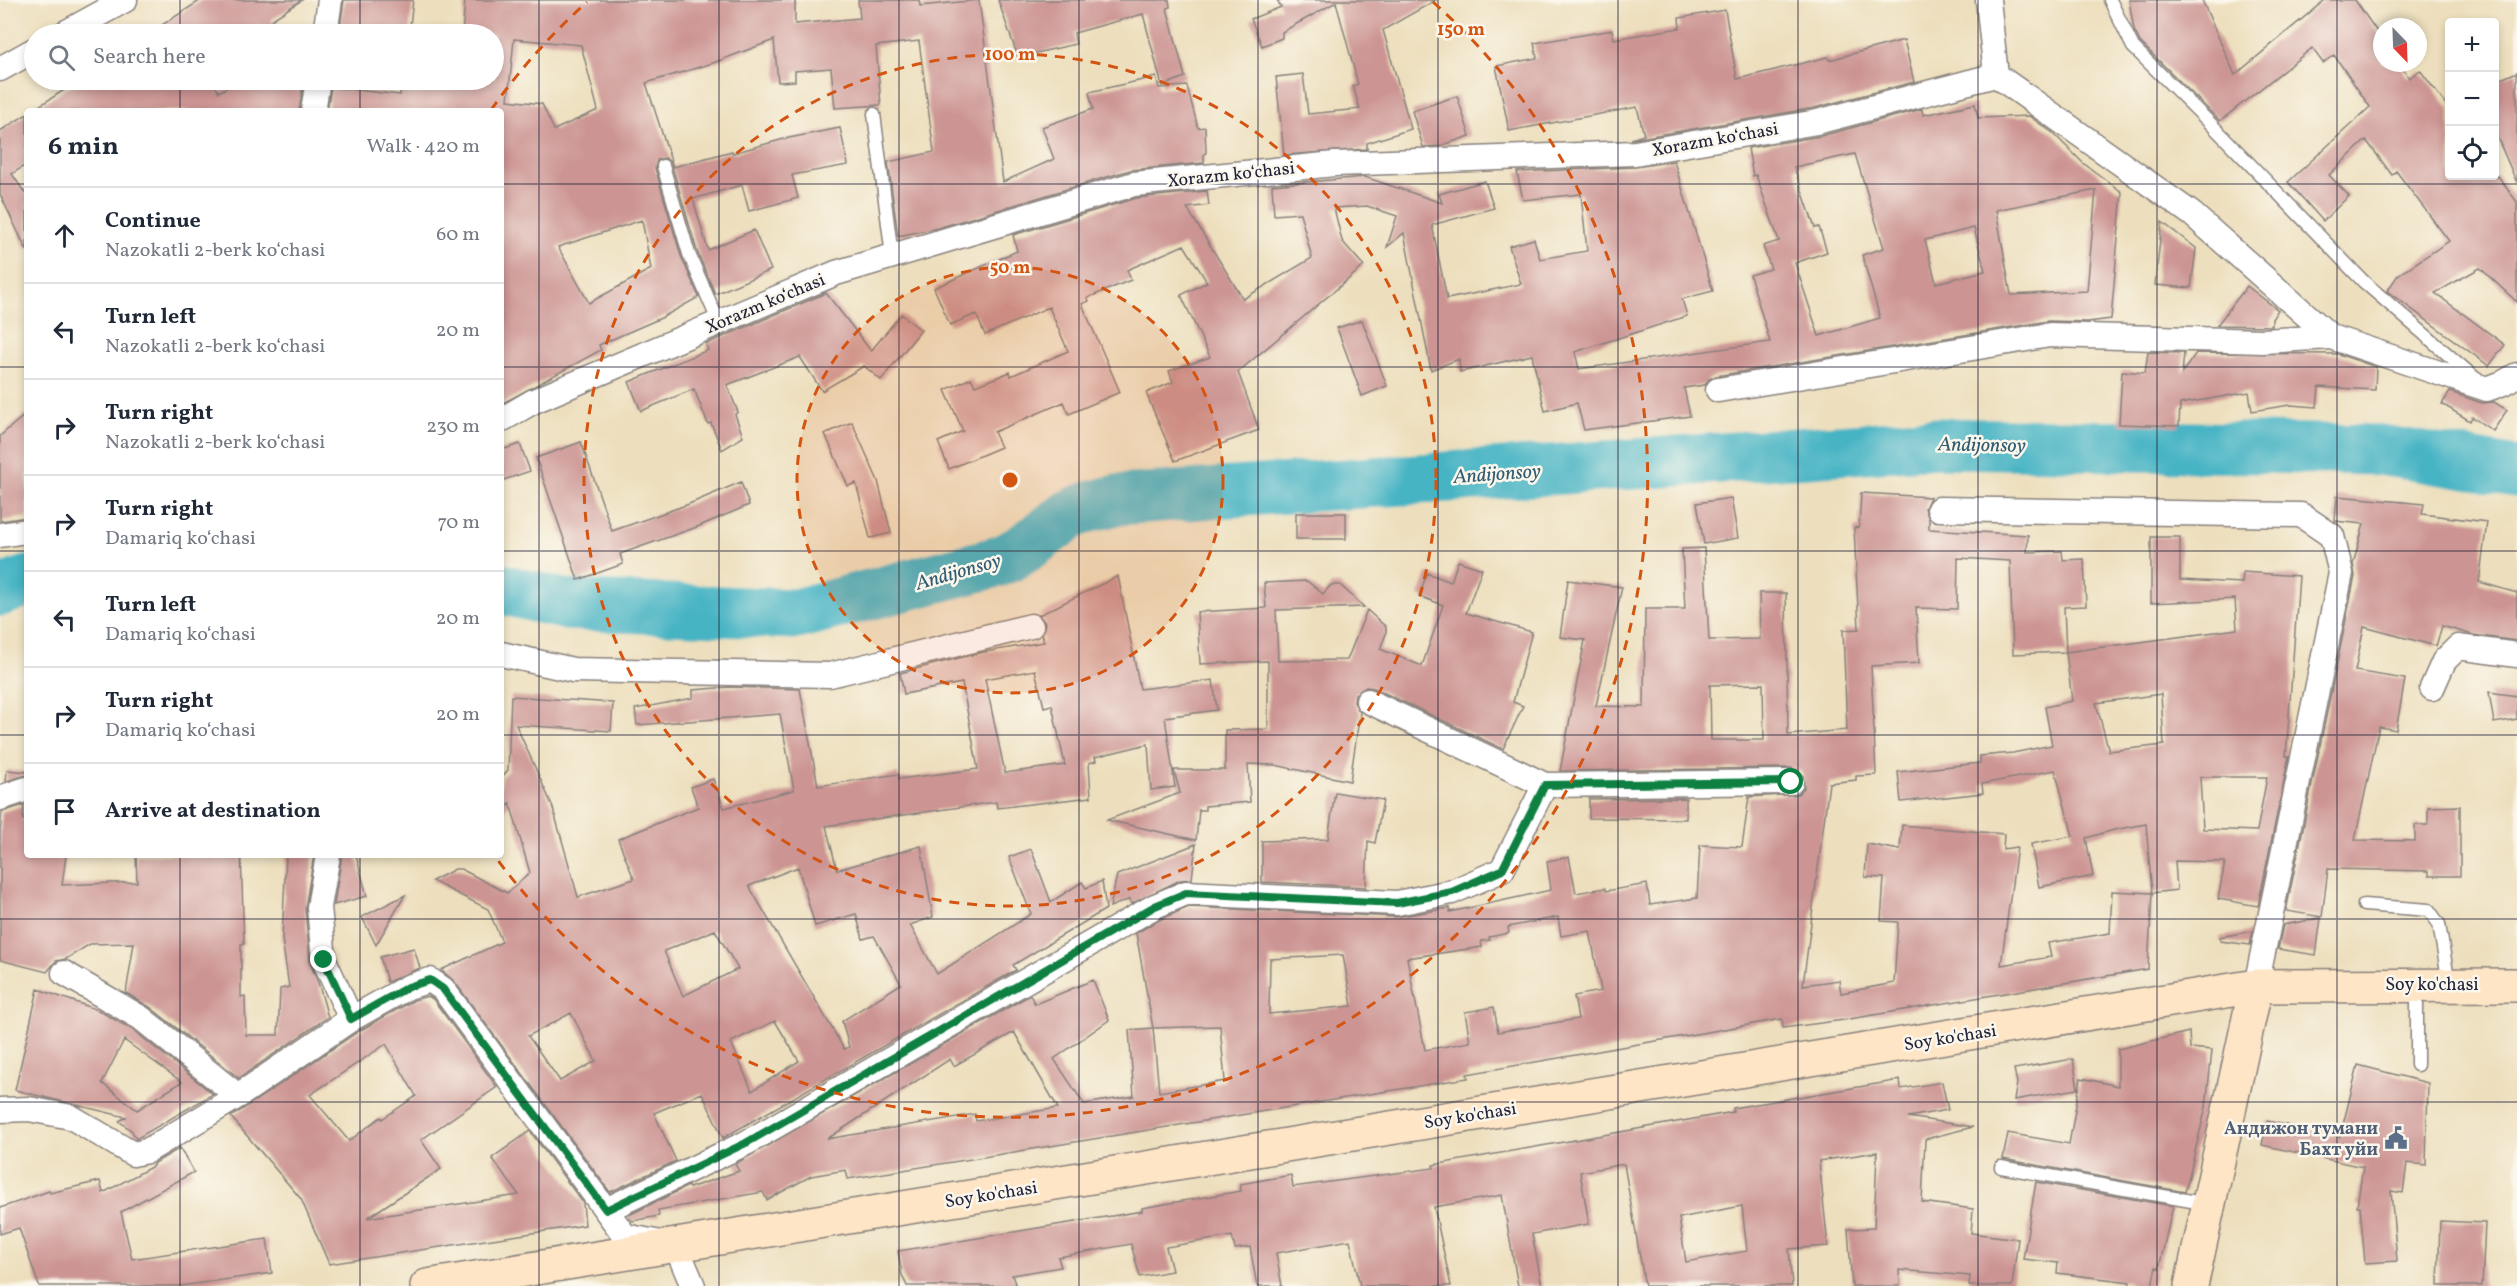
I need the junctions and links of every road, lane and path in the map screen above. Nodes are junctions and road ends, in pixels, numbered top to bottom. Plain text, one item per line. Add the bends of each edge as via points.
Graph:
1 (125, 0) edge
2 (330, 0) edge
3 (1988, 0) edge
4 (2110, 0) edge
5 (81, 24) edge
6 (326, 24) edge
7 (24, 56) edge
8 (0, 69) edge
9 (1996, 75) junction
10 (316, 90) edge
11 (313, 108) edge
12 (874, 114) dead end
13 (663, 166) dead end
14 (892, 256) junction
15 (719, 323) junction
16 (2331, 337) junction
17 (2517, 375) edge
18 (2487, 389) junction
19 (1718, 390) dead end
20 (504, 418) edge
21 (1939, 509) dead end
22 (24, 531) edge
23 (0, 534) edge
24 (1031, 626) dead end
25 (504, 655) edge
26 (2517, 655) edge
27 (2432, 688) dead end
28 (1368, 701) dead end
29 (1791, 782) dead end
30 (1545, 785) junction
31 (24, 790) edge
32 (0, 798) edge
33 (327, 858) edge
34 (2364, 905) dead end
35 (64, 973) dead end
36 (2417, 984) junction
37 (2449, 984) junction
38 (2517, 985) edge
39 (2256, 986) junction
40 (351, 1019) junction
41 (2417, 1065) dead end
42 (238, 1096) junction
43 (0, 1110) edge
44 (2001, 1167) dead end
45 (2209, 1204) junction
46 (606, 1210) junction
47 (676, 1246) junction
48 (427, 1286) edge
49 (693, 1286) edge
50 (2191, 1286) edge

1 - 5 street
2 - 6 street
3 - 9 street
4 - 18 lane via 2133,47 2364,282
7 - 8 street
9 - 14 street, Xorazm koʻchasi via 1817,122 1635,153 1335,164 1134,184
9 - 16 street via 2192,214
10 - 11 street
12 - 14 lane
13 - 15 lane via 689,254
14 - 15 street, Xorazm koʻchasi via 836,273
15 - 20 street, Xorazm koʻchasi via 534,401
16 - 18 street
16 - 19 street via 2263,341 2050,336
17 - 18 street
21 - 39 street via 2301,515 2332,536 2341,573
22 - 23 street
24 - 25 street via 830,675 573,670
26 - 27 street via 2458,647 2444,661
28 - 30 street
29 - 30 street
30 - 46 street via 1502,870 1452,892 1397,903 1186,893 1155,906 746,1143
31 - 32 street
33 - 40 street via 319,907 324,960
34 - 37 lane via 2429,910 2439,924
35 - 42 street via 141,1017
36 - 37 main road, Soy ko'chasi
36 - 39 main road, Soy ko'chasi
36 - 41 lane
37 - 38 main road, Soy ko'chasi
39 - 45 main road
39 - 47 main road, Soy ko'chasi
40 - 42 street
40 - 46 street via 408,987 430,980 443,989
42 - 43 street via 147,1151 133,1154 71,1117 29,1109
44 - 45 lane
45 - 50 main road
46 - 47 street via 625,1236
47 - 48 main road, Soy ko'chasi
47 - 49 street

